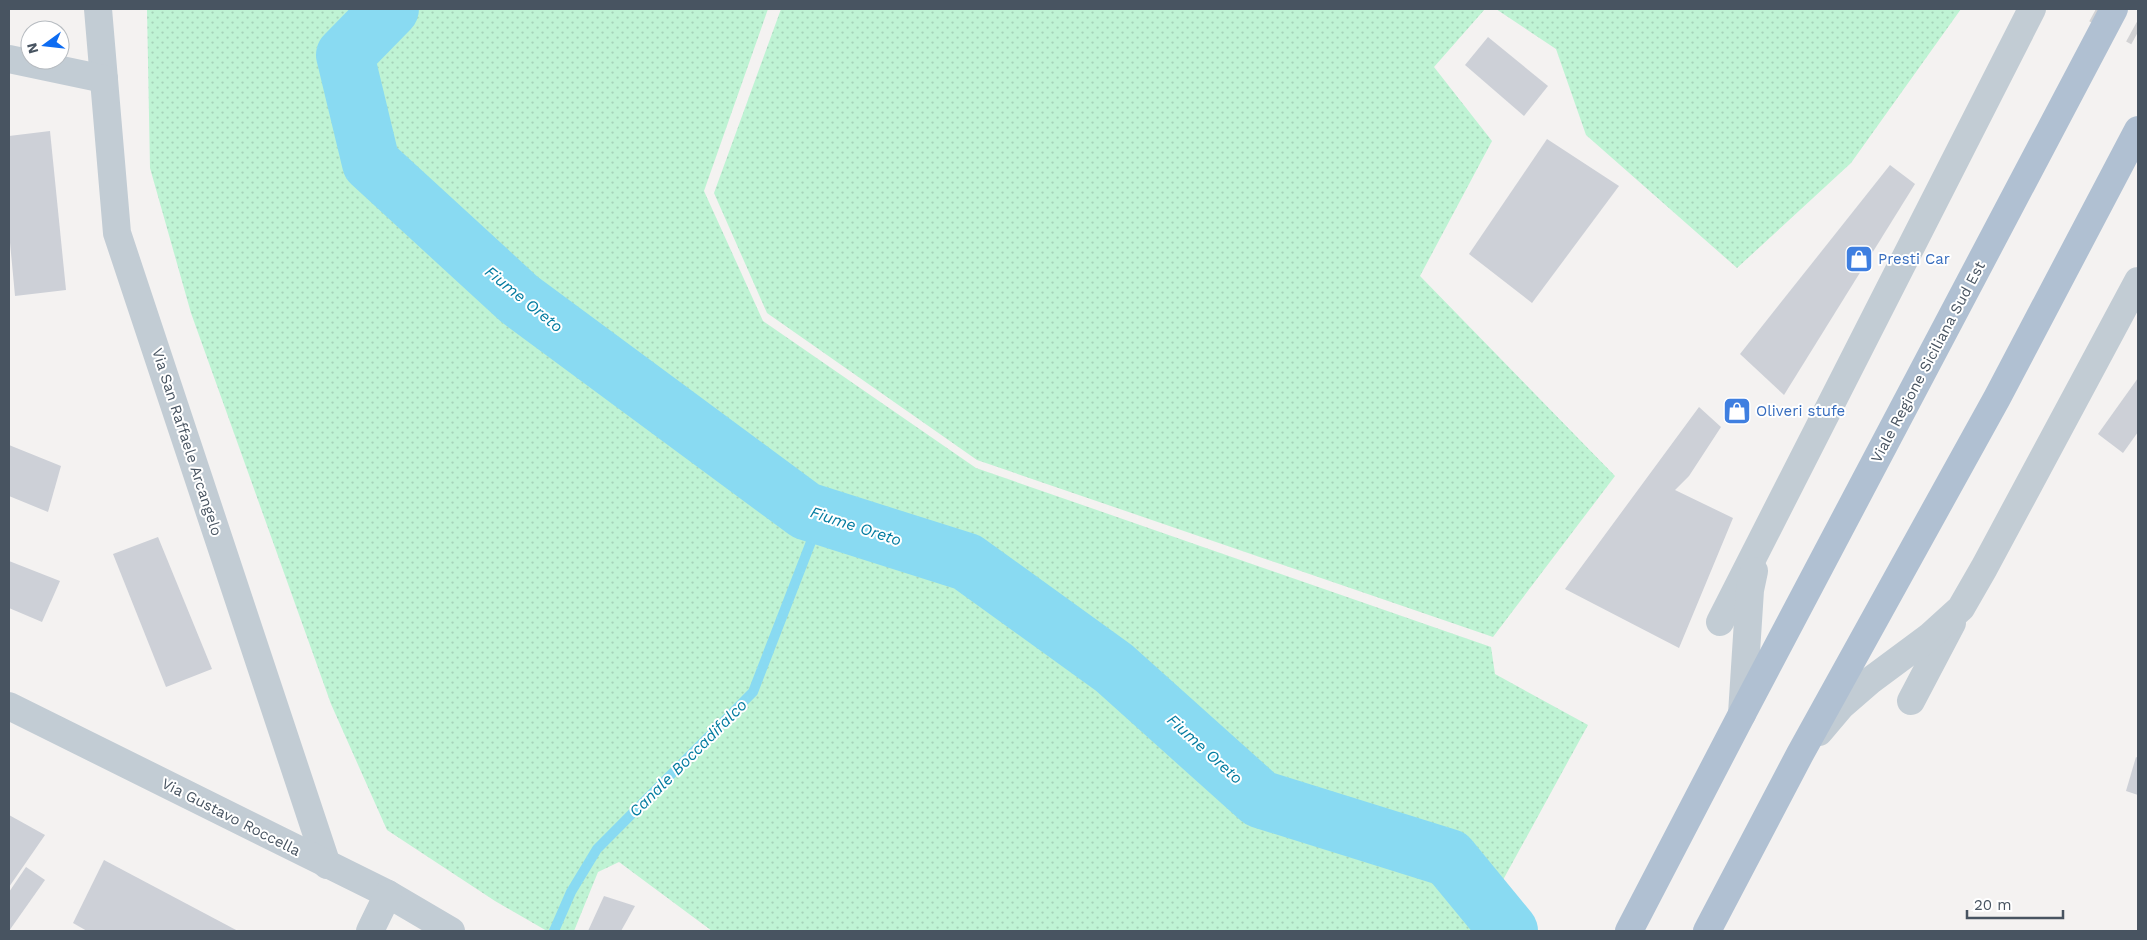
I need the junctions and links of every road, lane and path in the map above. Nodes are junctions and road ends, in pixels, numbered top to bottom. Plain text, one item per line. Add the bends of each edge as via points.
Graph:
1 (98, 9) edge
2 (2032, 9) edge
3 (2114, 9) edge
4 (9, 59) edge
5 (104, 79) junction
6 (2138, 130) edge
7 (2138, 281) edge
8 (1772, 520) junction
9 (1960, 608) junction
10 (1720, 622) dead end
11 (1911, 701) dead end
12 (9, 706) edge
13 (1742, 714) junction
14 (1800, 754) junction
15 (327, 865) junction
16 (388, 894) junction
17 (370, 931) edge
18 (451, 931) edge
19 (1629, 931) edge
20 (1707, 931) edge

1 - 5 street, Via San Raffaele Arcangelo
2 - 8 street, Viale Regione Siciliana Sud Est
3 - 13 main road, Viale Regione Siciliana Sud Est
4 - 5 street
5 - 15 street, Via San Raffaele Arcangelo via 117,233
6 - 14 main road via 1997,398
7 - 9 street
8 - 10 street, Viale Regione Siciliana Sud Est
8 - 13 street, Viale Regione Siciliana Sud Est via 1756,562 1750,590
9 - 11 street
9 - 14 street via 1929,637 1841,706
12 - 15 street, Via Gustavo Roccella
13 - 19 main road, Viale Regione Siciliana Sud Est
14 - 20 main road
15 - 16 street, Via Gustavo Roccella
16 - 17 street
16 - 18 street, Via Gustavo Roccella

